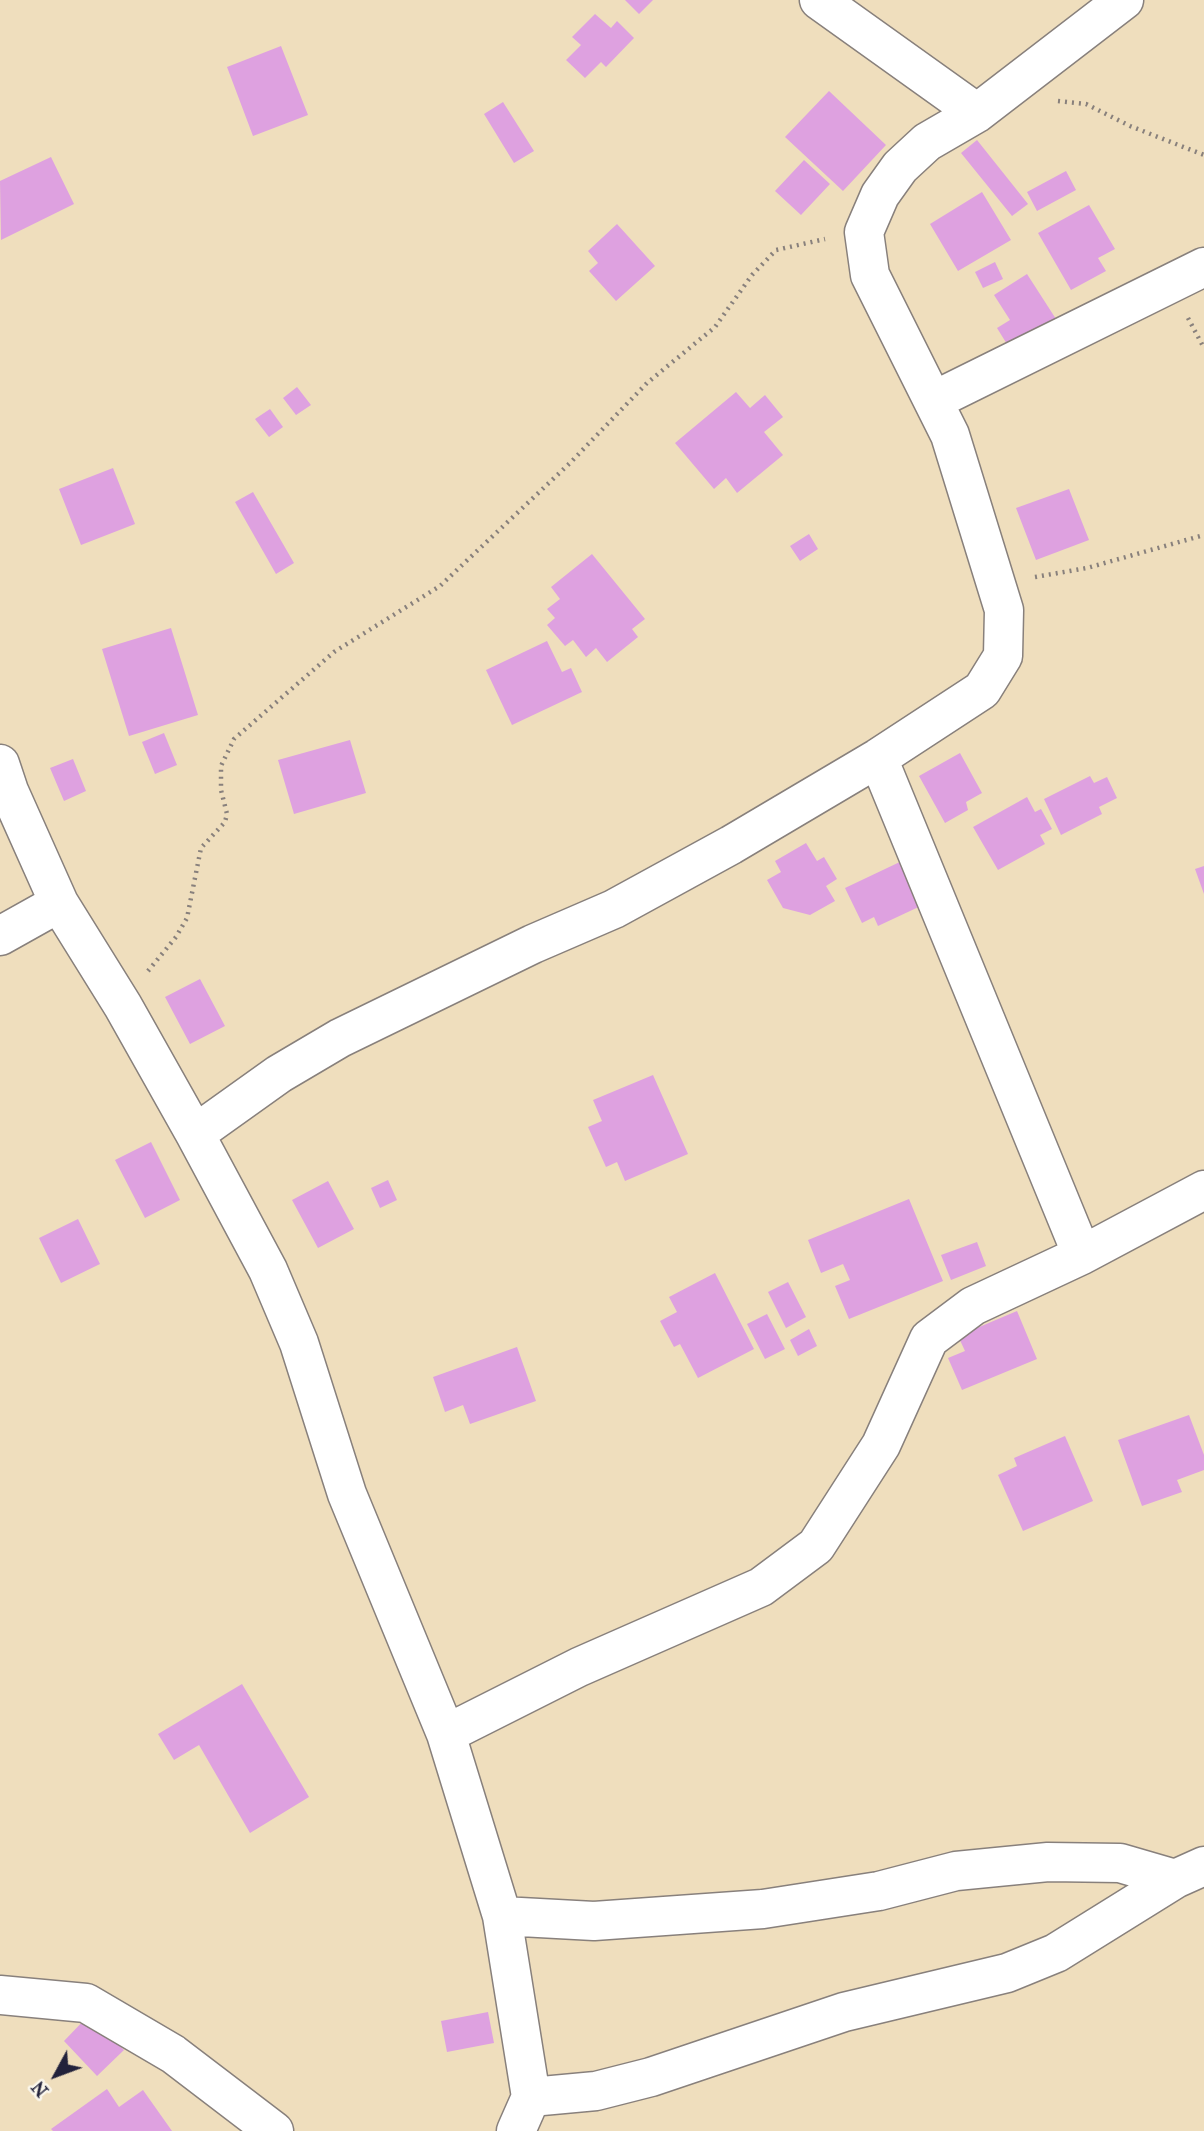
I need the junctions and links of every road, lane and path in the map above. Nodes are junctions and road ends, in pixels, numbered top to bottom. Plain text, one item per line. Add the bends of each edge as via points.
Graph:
1 (819, 0) edge
2 (1124, 0) edge
3 (1055, 101) dead end
4 (976, 113) junction
5 (1204, 155) edge
6 (864, 232) junction
7 (1204, 267) edge
8 (933, 401) junction
9 (1204, 535) edge
10 (996, 584) junction
11 (878, 758) junction
12 (0, 764) edge
13 (59, 903) junction
14 (0, 936) edge
15 (123, 1006) junction
16 (195, 1134) junction
17 (1204, 1190) edge
18 (1082, 1255) junction
19 (446, 1734) junction
20 (1189, 1872) edge
21 (502, 1916) junction
22 (0, 1995) edge
23 (524, 2114) edge
24 (274, 2131) edge

1 - 4 street
2 - 4 street
3 - 5 path via 1086,104 1130,127
4 - 6 street via 927,142 900,167 880,195
6 - 8 street via 870,275
6 - 15 path via 776,250 715,327 647,383 440,586 334,652 234,739 221,766 228,814 201,848 187,918
7 - 8 street
8 - 10 street via 950,435
9 - 10 path via 1087,568
10 - 11 street via 1004,610 1003,656 982,690
11 - 16 street via 614,909 340,1038 279,1074
11 - 18 street
12 - 13 street
13 - 14 street
13 - 15 street
15 - 16 street
16 - 19 street via 268,1270 299,1343 346,1494
17 - 18 street
18 - 19 street via 973,1306 929,1339 881,1445 816,1546 761,1587 579,1667
19 - 21 street
20 - 21 street via 1120,1863 1048,1862 956,1871 879,1891 763,1909 594,1920
20 - 23 street via 1056,1953 1007,1973 844,2012
21 - 23 street
22 - 24 street via 86,2003 173,2053

